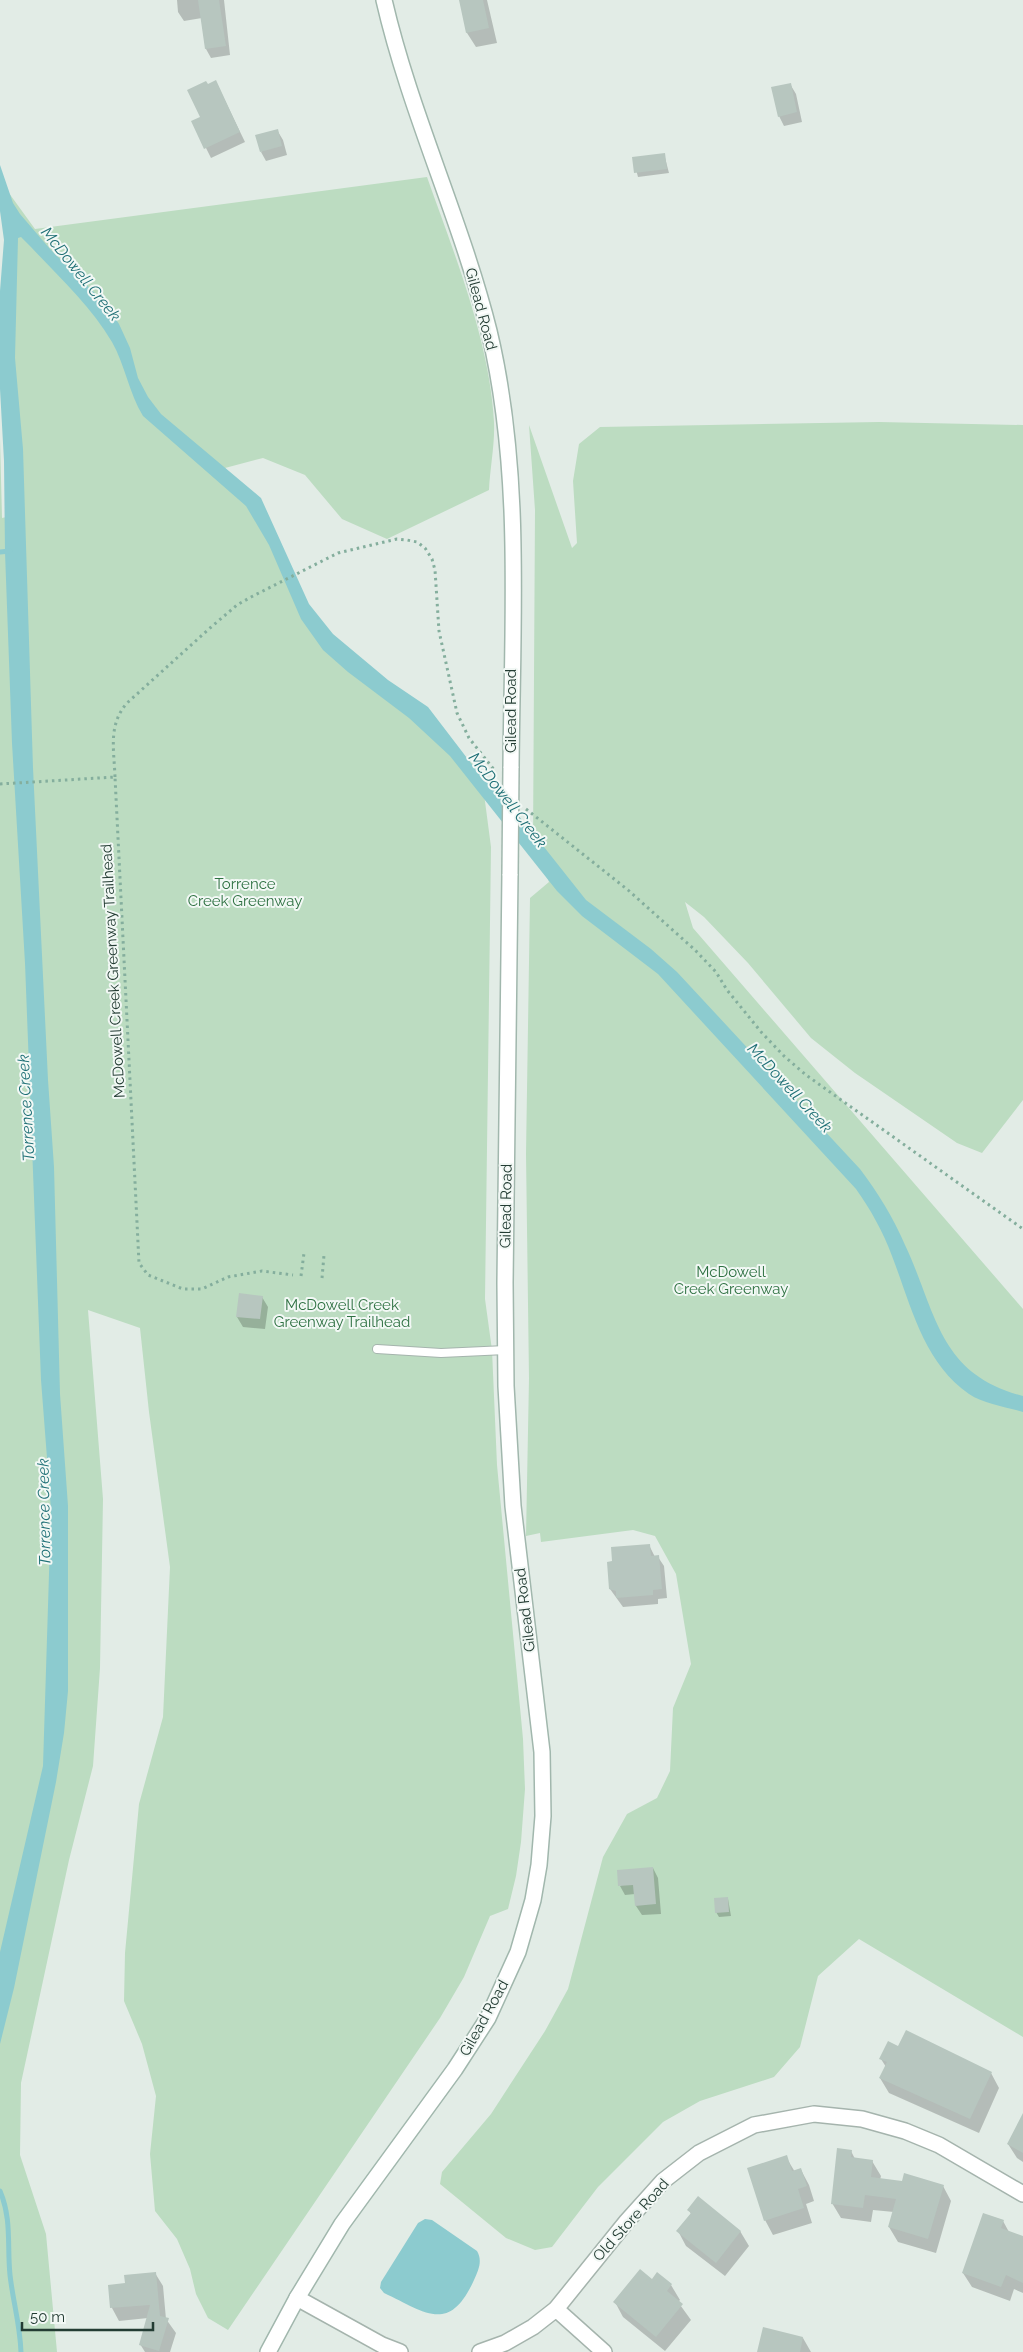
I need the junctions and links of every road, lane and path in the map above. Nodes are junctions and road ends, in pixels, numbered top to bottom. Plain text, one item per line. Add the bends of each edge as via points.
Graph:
1 (384, 0) edge
2 (506, 773) junction
3 (115, 777) junction
4 (0, 784) edge
5 (524, 806) dead end
6 (1023, 1229) edge
7 (304, 1252) dead end
8 (324, 1255) dead end
9 (293, 1275) dead end
10 (301, 1276) dead end
11 (322, 1278) dead end
12 (377, 1349) dead end
13 (506, 1350) junction
14 (1023, 2194) edge
15 (297, 2298) junction
16 (556, 2308) junction
17 (268, 2352) edge
18 (400, 2352) edge
19 (480, 2352) edge
20 (604, 2352) edge

1 - 2 main road, Gilead Road via 406,81 469,262 501,395 512,518
2 - 3 path, McDowell Creek Greenway Trailhead via 469,738 457,713 439,631 435,570 425,548 417,542 396,540 338,553 322,560 251,597 210,628 118,713 114,731
2 - 13 main road, Gilead Road, bridge via 510,874
3 - 4 path
3 - 9 path, McDowell Creek Greenway Trailhead via 140,1263 148,1275 183,1289 202,1289 228,1277 262,1270
5 - 6 path via 628,890 695,950 716,972 762,1033 799,1069
7 - 10 path
8 - 11 path
12 - 13 lane via 441,1353
13 - 15 main road, Gilead Road via 513,1506 542,1752 542,1842 533,1900 518,1952 488,2018 455,2069 342,2224
14 - 16 main road, Old Store Road via 939,2145 862,2119 814,2114 754,2125 699,2153 663,2181
15 - 17 main road, Gilead Road
15 - 18 main road via 382,2346
16 - 19 main road, Old Store Road via 505,2343
16 - 20 main road

